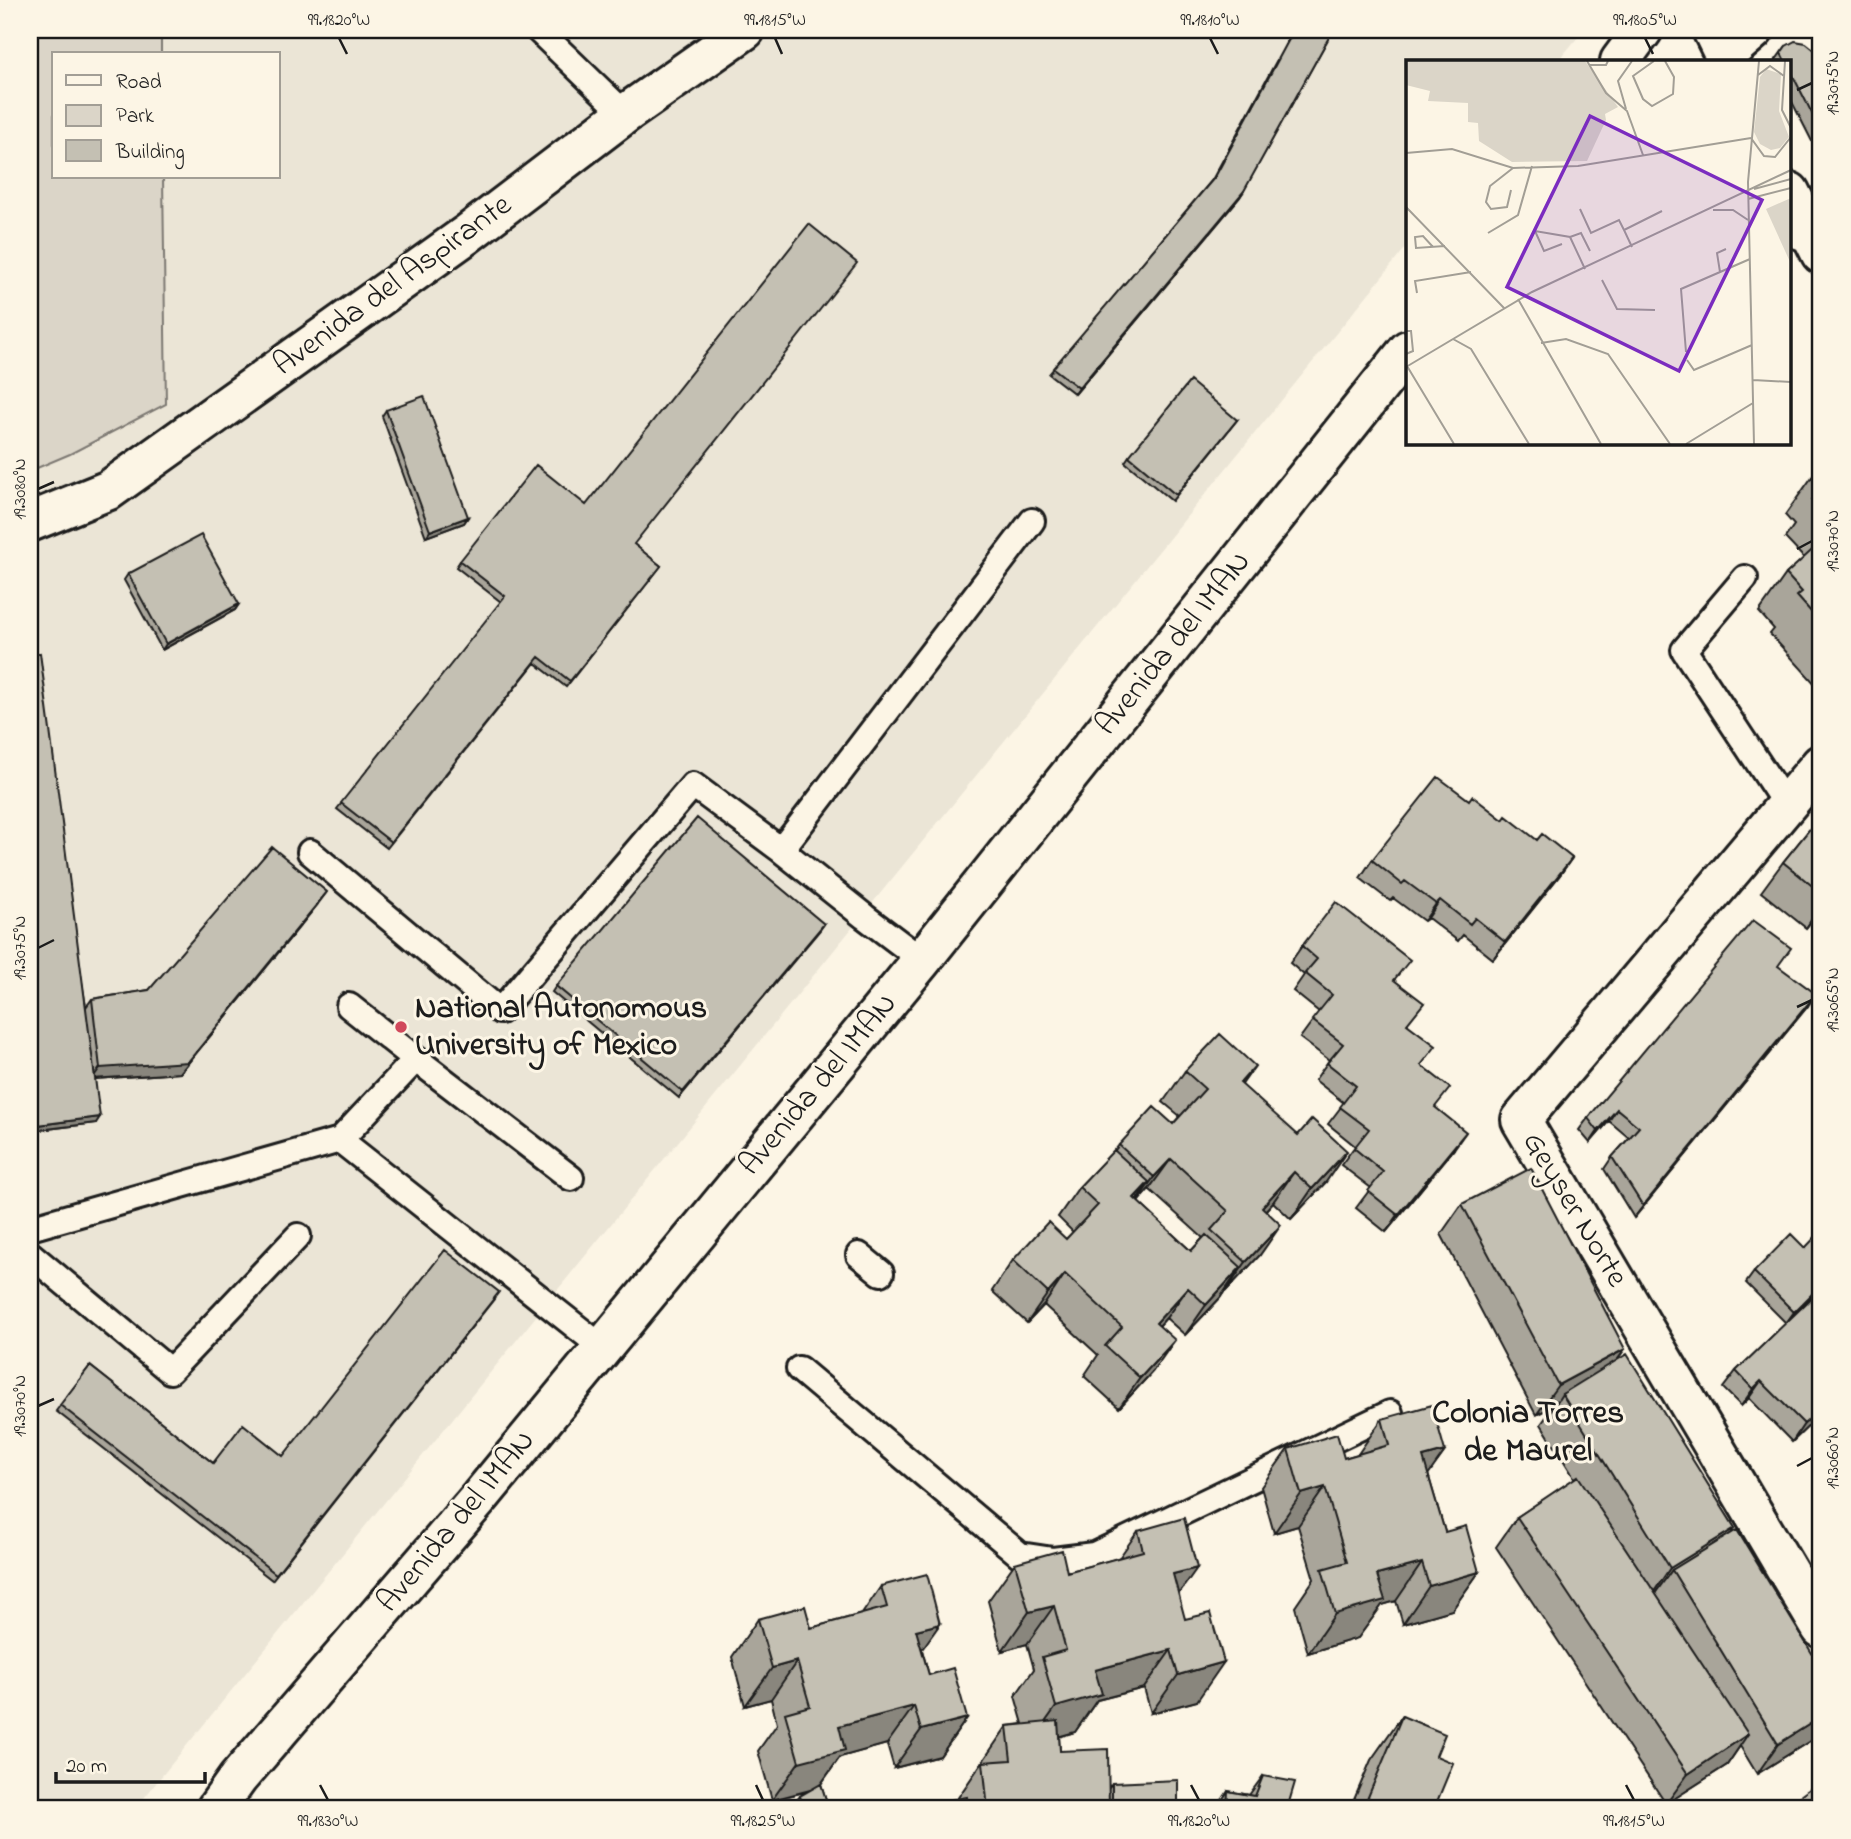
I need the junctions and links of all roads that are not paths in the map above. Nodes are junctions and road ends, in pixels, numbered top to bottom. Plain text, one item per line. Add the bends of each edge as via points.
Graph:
1 (538, 30) edge
2 (746, 30) edge
3 (1643, 30) edge
4 (1754, 30) edge
5 (1721, 49) edge
6 (1621, 60) edge
7 (625, 114) junction
8 (1792, 197) edge
9 (1807, 238) edge
10 (1406, 353) edge
11 (1032, 521) dead end
12 (30, 522) edge
13 (1745, 578) dead end
14 (1821, 764) edge
15 (1786, 805) junction
16 (781, 850) junction
17 (310, 852) dead end
18 (922, 960) junction
19 (349, 1006) dead end
20 (416, 1059) junction
21 (340, 1140) junction
22 (571, 1178) dead end
23 (30, 1228) edge
24 (298, 1236) dead end
25 (30, 1254) edge
26 (859, 1255) dead end
27 (881, 1273) dead end
28 (603, 1348) junction
29 (799, 1369) dead end
30 (1390, 1413) dead end
31 (1821, 1628) edge
32 (216, 1809) edge

1 - 7 lane
2 - 7 street, Avenida del Aspirante
3 - 6 street
4 - 5 street
7 - 12 street, Avenida del Aspirante via 466,235 109,490
8 - 9 street
10 - 18 street, Avenida del IMAN
11 - 16 lane
13 - 15 lane via 1684,650
14 - 15 street, Geyser Norte
15 - 31 street, Geyser Norte via 1521,1120
16 - 17 lane via 693,785 500,1011
16 - 18 lane
18 - 28 street, Avenida del IMAN
19 - 20 lane
20 - 21 lane
20 - 22 lane
21 - 23 lane
21 - 28 lane
24 - 25 lane via 170,1371
26 - 27 lane
28 - 32 street, Avenida del IMAN
29 - 30 lane via 1020,1555 1053,1560 1094,1555

